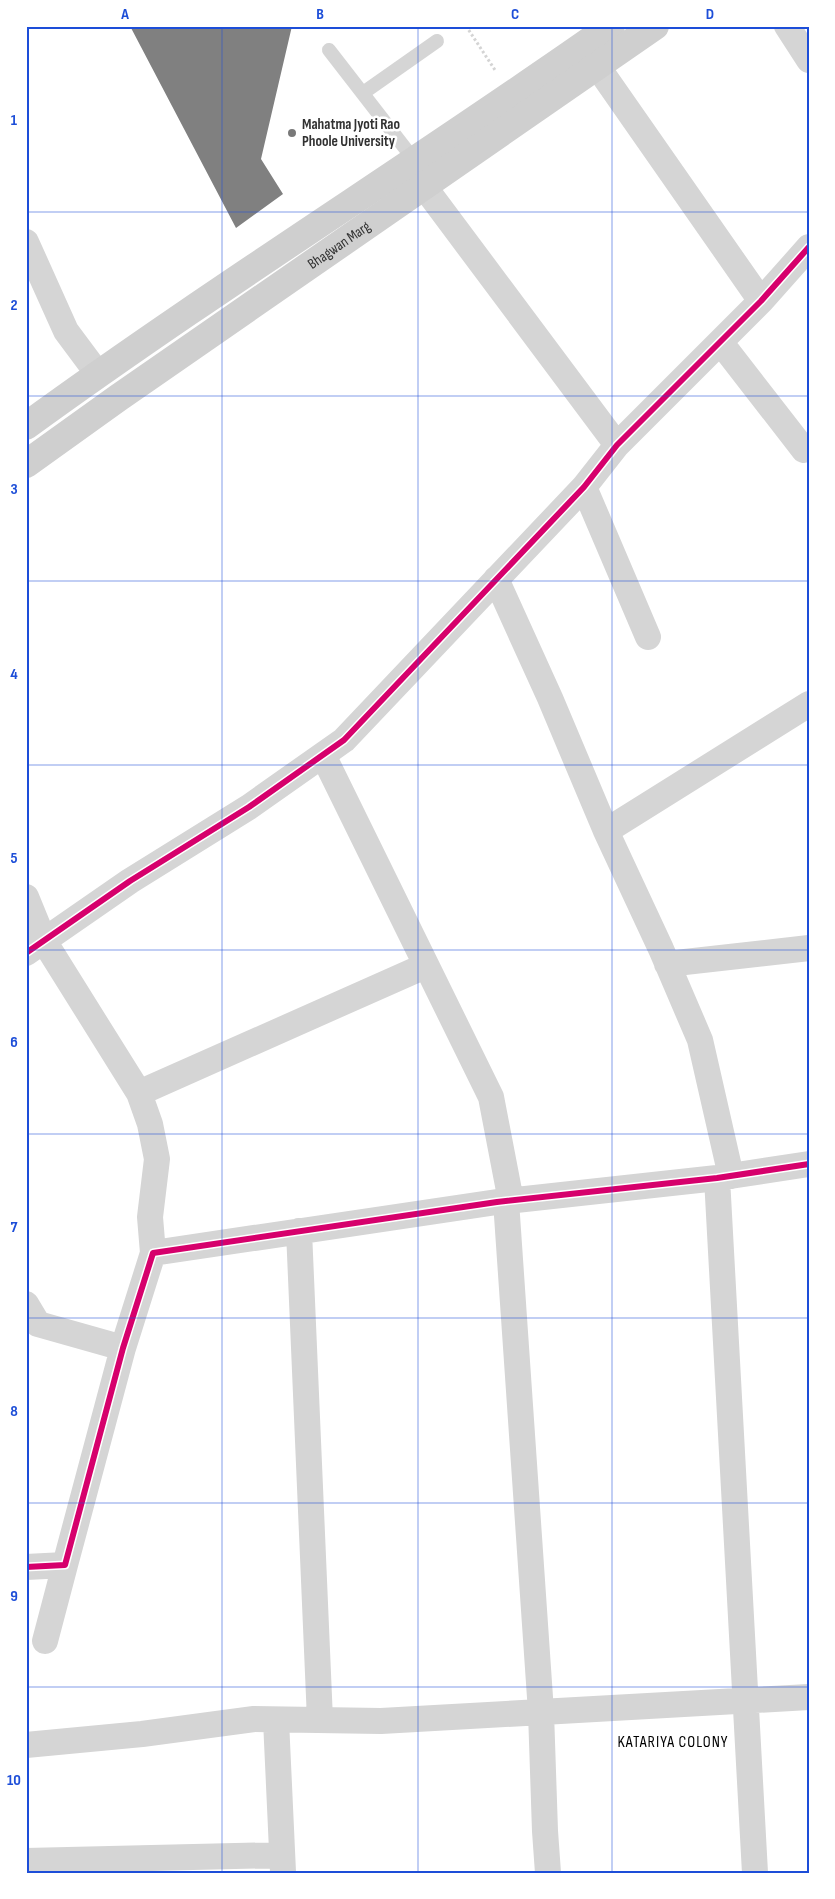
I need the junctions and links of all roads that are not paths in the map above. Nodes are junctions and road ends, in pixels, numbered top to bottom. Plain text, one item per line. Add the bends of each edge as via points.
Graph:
1 (611, 26) edge
2 (655, 26) edge
3 (787, 26) edge
4 (437, 41) dead end
5 (330, 50) dead end
6 (809, 60) edge
7 (597, 66) junction
8 (363, 93) junction
9 (416, 171) junction
10 (26, 242) edge
11 (809, 247) edge
12 (761, 301) junction
13 (721, 343) junction
14 (98, 374) junction
15 (26, 426) edge
16 (618, 445) junction
17 (804, 450) dead end
18 (26, 464) edge
19 (584, 487) junction
20 (496, 580) junction
21 (648, 637) dead end
22 (809, 704) edge
23 (323, 755) junction
24 (606, 831) junction
25 (26, 897) edge
26 (35, 947) edge
27 (809, 948) edge
28 (667, 964) junction
29 (425, 966) junction
30 (139, 1094) junction
31 (809, 1164) edge
32 (724, 1177) junction
33 (508, 1201) junction
34 (299, 1232) junction
35 (153, 1253) junction
36 (30, 1319) edge
37 (124, 1348) junction
38 (65, 1565) junction
39 (26, 1567) edge
40 (45, 1641) dead end
41 (809, 1697) edge
42 (746, 1701) junction
43 (541, 1712) junction
44 (276, 1720) junction
45 (320, 1720) junction
46 (26, 1744) edge
47 (26, 1861) edge
48 (283, 1864) edge
49 (548, 1873) edge
50 (756, 1873) edge

1 - 9 street, Bhagwan Marg via 512,96
2 - 7 street, Bhagwan Marg
3 - 6 street
4 - 8 lane
5 - 8 lane
7 - 9 street, Bhagwan Marg
7 - 12 street
8 - 9 lane
9 - 14 street, Bhagwan Marg
9 - 16 street
9 - 18 street, Bhagwan Marg
10 - 14 street via 66,331
11 - 12 street
12 - 13 street
13 - 16 street
13 - 17 street
14 - 15 street, Bhagwan Marg
16 - 19 street
19 - 20 street
19 - 21 street
20 - 23 street via 344,740
20 - 24 street
22 - 24 street
23 - 26 street
23 - 29 street
24 - 28 street
25 - 26 street
26 - 30 street
27 - 28 street
28 - 32 street via 700,1040
29 - 30 street
29 - 33 street via 491,1097
30 - 35 street via 150,1124 157,1159 150,1217
31 - 32 street
32 - 33 street
32 - 42 street
33 - 34 street
33 - 43 street
34 - 35 street
34 - 45 street
35 - 37 street
36 - 37 street
37 - 38 street
38 - 39 street
38 - 40 street
41 - 42 street
42 - 43 street
42 - 50 street
43 - 45 street via 381,1721
43 - 49 street
44 - 45 street
44 - 46 street via 254,1719 142,1734
44 - 48 street
47 - 48 street

